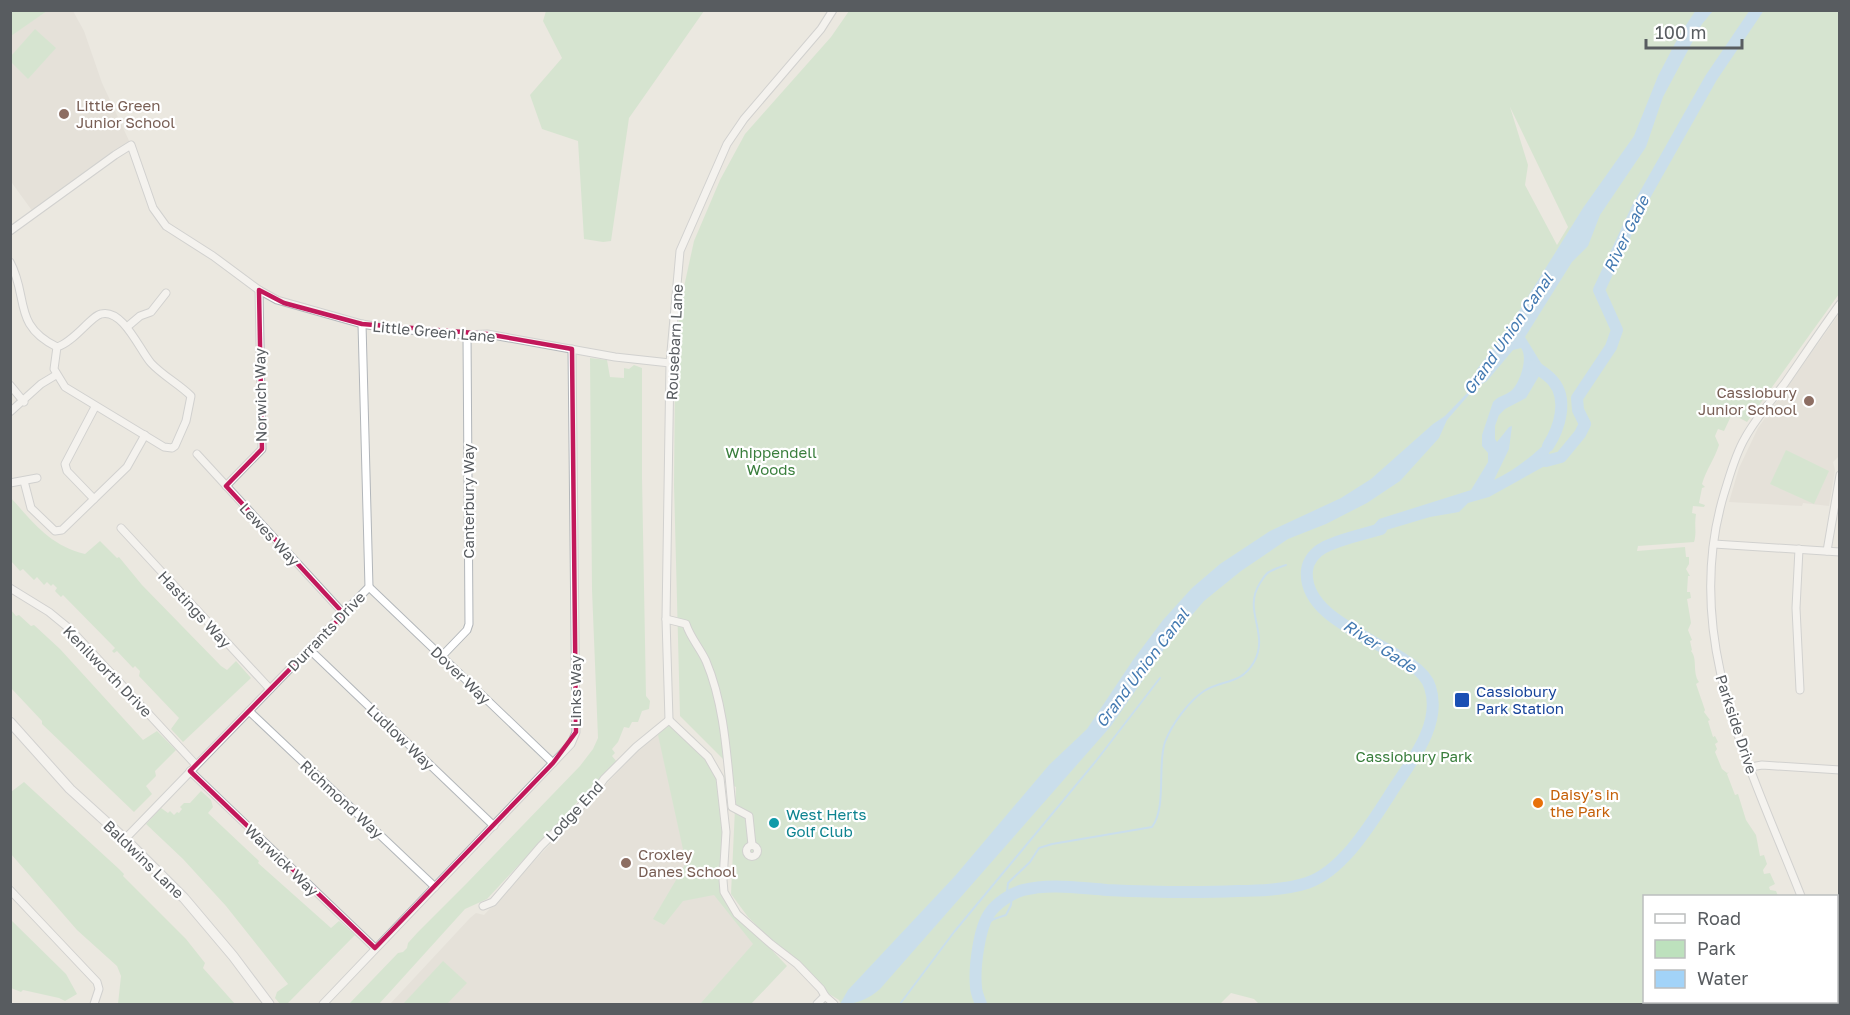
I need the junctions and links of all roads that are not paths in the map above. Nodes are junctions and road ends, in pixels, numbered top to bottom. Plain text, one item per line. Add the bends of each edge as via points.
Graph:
1 (833, 10) edge
2 (10, 231) edge
3 (10, 262) edge
4 (259, 290) junction
5 (166, 293) dead end
6 (1839, 304) edge
7 (362, 324) junction
8 (127, 327) junction
9 (467, 335) junction
10 (57, 347) junction
11 (572, 349) junction
12 (670, 363) junction
13 (56, 375) junction
14 (10, 385) edge
15 (24, 402) junction
16 (95, 407) junction
17 (10, 412) edge
18 (145, 435) junction
19 (197, 454) dead end
20 (1839, 475) edge
21 (37, 478) dead end
22 (24, 480) junction
23 (10, 483) edge
24 (226, 486) junction
25 (94, 499) junction
26 (121, 528) dead end
27 (1714, 544) junction
28 (1799, 549) junction
29 (1827, 551) junction
30 (1839, 552) edge
31 (369, 587) junction
32 (10, 588) edge
33 (344, 614) junction
34 (666, 620) junction
35 (309, 649) junction
36 (442, 656) junction
37 (270, 689) junction
38 (1800, 690) dead end
39 (249, 711) junction
40 (669, 720) junction
41 (10, 722) edge
42 (553, 763) junction
43 (196, 765) junction
44 (1751, 767) junction
45 (1839, 770) edge
46 (190, 771) junction
47 (494, 825) junction
48 (125, 839) junction
49 (752, 845) dead end
50 (435, 887) junction
51 (10, 890) edge
52 (1800, 895) edge
53 (483, 906) dead end
54 (375, 948) junction
55 (825, 996) junction
56 (833, 1004) edge
57 (94, 1005) edge
58 (269, 1005) edge
59 (323, 1005) edge
60 (817, 1005) edge

1 - 12 street, Rousebarn Lane via 727,144 680,251
2 - 4 street, Little Green Lane via 131,145 146,190 166,226
3 - 10 street via 27,321 36,333
4 - 7 street, Little Green Lane via 284,303
4 - 24 street, Norwich Way via 262,449
5 - 8 street via 151,312
6 - 27 street, Parkside Drive via 1745,438 1720,507
7 - 9 street, Little Green Lane
7 - 31 street, Durrants Drive
8 - 10 street via 108,314 99,314
8 - 18 street via 150,363 191,396 186,421 172,448
9 - 11 street, Little Green Lane via 487,334
9 - 36 street, Canterbury Way via 469,624
10 - 13 street
11 - 12 street, Little Green Lane
11 - 42 street, Links Way via 576,732 571,744
12 - 34 street, Rousebarn Lane
13 - 15 street
13 - 16 street via 73,394
14 - 15 street
15 - 17 street
16 - 18 street
16 - 25 street via 64,464
18 - 25 street via 127,467
19 - 24 street, Lewes Way
20 - 29 street
21 - 22 street
22 - 23 street
22 - 25 street via 31,508 55,531 62,530
24 - 33 street, Lewes Way
26 - 37 street, Hastings Way
27 - 28 street
27 - 44 street, Parkside Drive via 1710,599 1716,653 1725,696
28 - 29 street
28 - 38 street via 1796,608
29 - 30 street
31 - 33 street, Durrants Drive
31 - 36 street, Dover Way
32 - 43 street, Kenilworth Drive via 71,630
33 - 35 street, Durrants Drive
34 - 40 street, Rousebarn Lane
34 - 49 street via 686,624 706,660 722,725 732,807 749,816
35 - 37 street, Durrants Drive
35 - 47 street, Ludlow Way
36 - 42 street, Dover Way
37 - 39 street, Durrants Drive
39 - 43 street, Durrants Drive
39 - 50 street, Richmond Way
40 - 53 street, Lodge End via 636,747 496,899
40 - 55 street via 708,757 720,778 726,832 724,892 737,915 797,964
41 - 48 street, Baldwins Lane via 70,789
42 - 47 street, Links Way
43 - 46 street, Durrants Drive
44 - 45 street
44 - 52 street, Parkside Drive
46 - 48 street, Durrants Drive
46 - 54 street, Warwick Way
47 - 50 street, Links Way
48 - 58 street, Baldwins Lane via 206,923
50 - 54 street, Links Way
51 - 57 street via 97,982
54 - 59 street, Links Way
55 - 56 street
55 - 60 street

